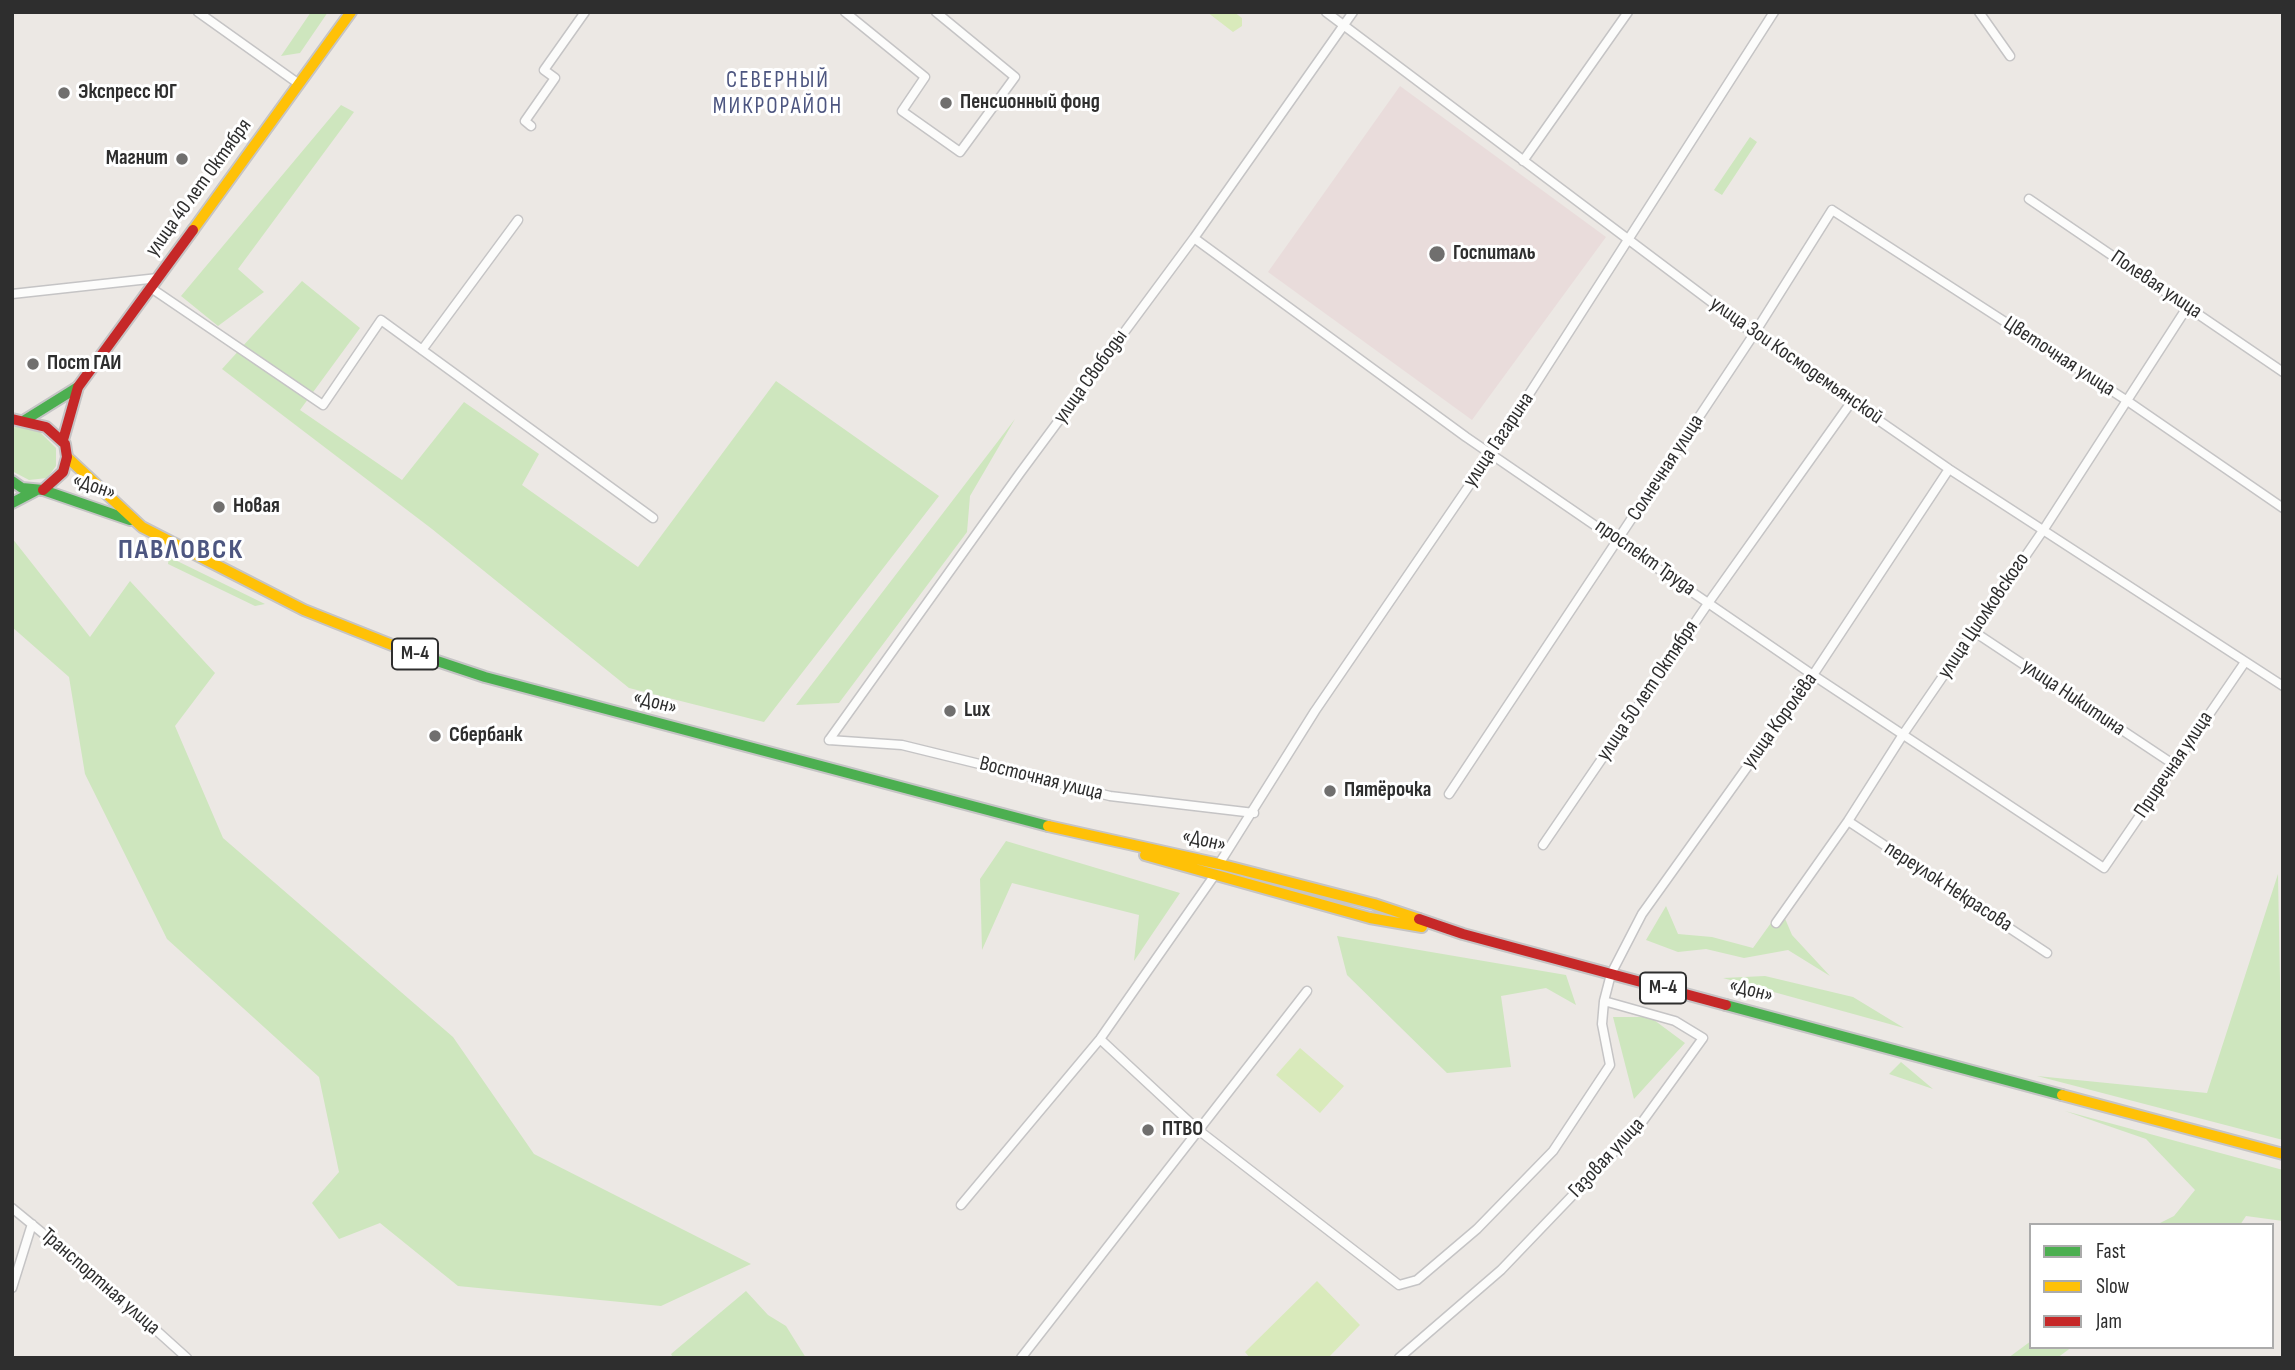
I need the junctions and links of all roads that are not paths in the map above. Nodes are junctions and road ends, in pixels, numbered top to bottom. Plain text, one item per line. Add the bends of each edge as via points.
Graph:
1 (198, 12) edge
2 (351, 12) edge
3 (584, 12) edge
4 (845, 12) edge
5 (936, 12) edge
6 (1326, 12) edge
7 (1353, 12) edge
8 (1628, 12) edge
9 (1774, 12) edge
10 (1979, 12) edge
11 (1344, 25) junction
12 (2010, 56) dead end
13 (299, 83) junction
14 (531, 126) dead end
15 (1523, 161) junction
16 (2029, 199) dead end
17 (1832, 210) joint
18 (519, 220) dead end
19 (1194, 237) junction
20 (1629, 240) junction
21 (158, 278) junction
22 (150, 288) junction
23 (12, 293) edge
24 (2188, 306) junction
25 (1755, 334) junction
26 (422, 350) junction
27 (2283, 372) edge
28 (78, 387) junction
29 (2126, 400) junction
30 (1852, 401) junction
31 (16, 421) edge
32 (63, 440) junction
33 (1492, 452) junction
34 (67, 457) junction
35 (1949, 469) junction
36 (12, 481) edge
37 (39, 490) junction
38 (12, 503) edge
39 (2283, 508) edge
40 (653, 518) dead end
41 (133, 521) junction
42 (2044, 529) junction
43 (1619, 540) junction
44 (1709, 602) junction
45 (1973, 631) junction
46 (2245, 662) junction
47 (1813, 675) junction
48 (2283, 685) edge
49 (1904, 733) junction
50 (829, 740) joint
51 (2173, 764) junction
52 (1449, 794) dead end
53 (1254, 813) junction
54 (1848, 821) junction
55 (1060, 829) junction
56 (1543, 845) dead end
57 (1219, 864) junction
58 (2104, 869) joint
59 (1214, 876) junction
60 (1776, 923) dead end
61 (1463, 934) junction
62 (2047, 953) dead end
63 (1611, 974) junction
64 (1307, 992) dead end
65 (1604, 1001) junction
66 (1100, 1040) junction
67 (1197, 1129) junction
68 (2283, 1154) edge
69 (961, 1205) dead end
70 (12, 1208) edge
71 (32, 1224) junction
72 (12, 1288) edge
73 (187, 1358) edge
74 (1021, 1358) edge
75 (1399, 1358) edge

1 - 13 street
2 - 13 main road, улица 40 лет Октября
3 - 14 street via 544,70 555,78 525,121
4 - 5 street via 925,77 902,111 960,152 1015,77
6 - 11 street, улица Зои Космодемьянской
7 - 11 street, улица Свободы
8 - 15 street
9 - 20 street, улица Гагарина
10 - 12 street
11 - 15 street, улица Зои Космодемьянской
11 - 19 street, улица Свободы
13 - 21 main road, улица 40 лет Октября
15 - 20 street, улица Зои Космодемьянской
16 - 24 street, Полевая улица
17 - 25 street, Солнечная улица
17 - 29 street, Цветочная улица
18 - 26 street
19 - 33 street, проспект Труда
19 - 50 street, улица Свободы
20 - 25 street, улица Зои Космодемьянской
20 - 33 street, улица Гагарина
21 - 22 main road, улица 40 лет Октября
21 - 23 street
22 - 26 street via 323,405 381,320
22 - 28 main road, улица 40 лет Октября
24 - 27 street, Полевая улица
24 - 29 street, улица Циолковского
25 - 30 street, улица Зои Космодемьянской
25 - 43 street, Солнечная улица
26 - 40 street
28 - 31 main road, улица 40 лет Октября
28 - 32 main road, улица 40 лет Октября
29 - 39 street, Цветочная улица
29 - 42 street, улица Циолковского
30 - 35 street, улица Зои Космодемьянской
30 - 44 street, улица 50 лет Октября
31 - 32 main road, «Дон» via 46,427
32 - 34 main road, «Дон»
33 - 43 street, проспект Труда
33 - 53 street, улица Гагарина via 1315,711
34 - 37 main road, «Дон» via 63,472
34 - 41 main road, «Дон» / М-4
35 - 42 street, улица Зои Космодемьянской
35 - 47 street, улица Королёва
36 - 37 main road, «Дон» / М-4
37 - 38 main road
37 - 41 main road, «Дон» / М-4
41 - 55 main road, «Дон» / М-4 via 304,610 428,658 558,698
42 - 45 street, улица Циолковского
42 - 46 street, улица Зои Космодемьянской
43 - 44 street, проспект Труда
43 - 52 street, Солнечная улица
44 - 47 street, проспект Труда
44 - 56 street, улица 50 лет Октября
45 - 49 street, улица Циолковского
45 - 51 street, улица Никитина
46 - 48 street, улица Зои Космодемьянской
46 - 51 street, Приречная улица
47 - 49 street, проспект Труда
47 - 63 street, улица Королёва via 1642,914
49 - 54 street, улица Циолковского
49 - 58 street, проспект Труда
50 - 53 street, Восточная улица via 902,745 1110,796
51 - 58 street, Приречная улица
53 - 57 street, улица Гагарина
54 - 60 street, улица Циолковского
54 - 62 street, переулок Некрасова
55 - 57 main road, «Дон» / М-4
55 - 59 main road
57 - 61 main road, «Дон» / М-4 via 1374,904
59 - 61 main road via 1370,918
59 - 66 street
61 - 63 main road, «Дон» / М-4
63 - 65 street
63 - 68 main road, «Дон» / М-4
64 - 67 street
65 - 67 street via 1602,1024 1610,1065 1560,1140 1478,1229 1417,1280 1399,1285
65 - 75 street, Газовая улица via 1675,1021 1703,1038 1631,1135 1500,1270
66 - 67 street
66 - 69 street
67 - 74 street
70 - 71 street, Транспортная улица
71 - 72 street
71 - 73 street, Транспортная улица

